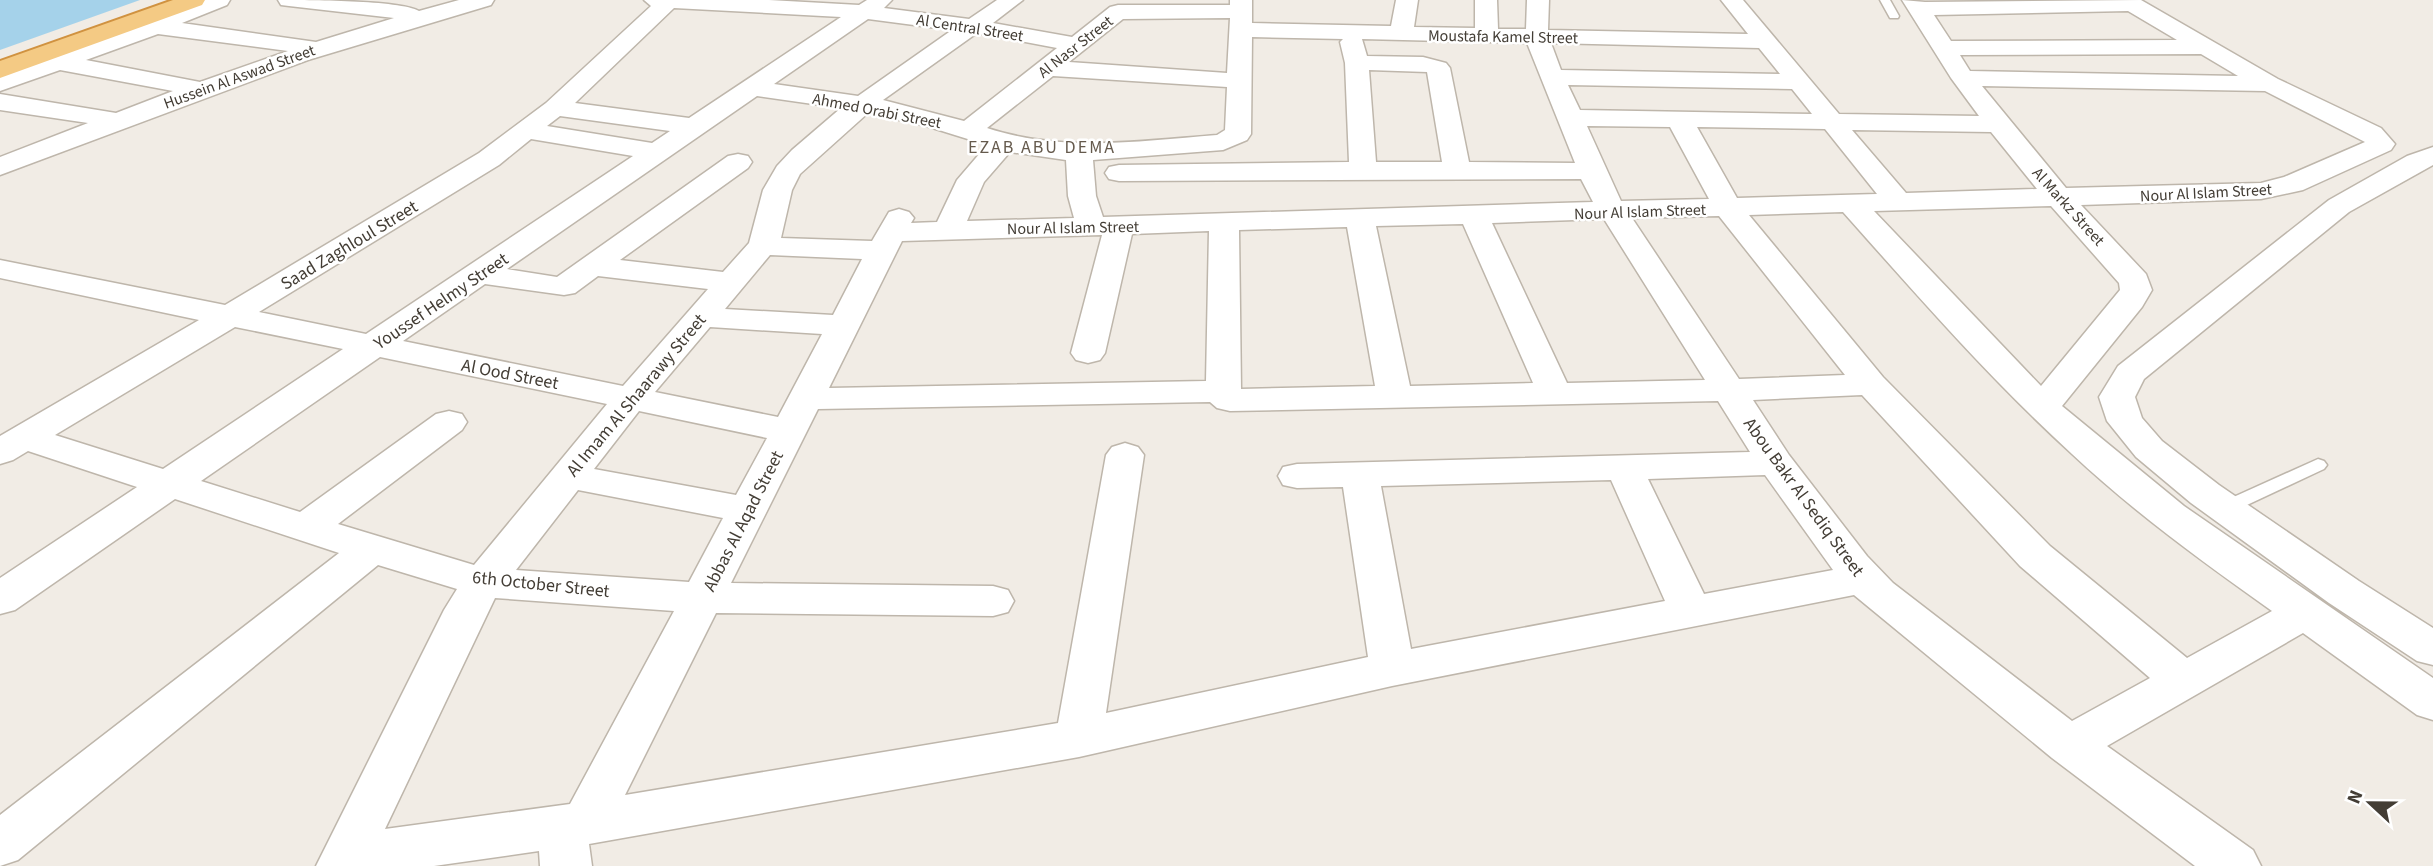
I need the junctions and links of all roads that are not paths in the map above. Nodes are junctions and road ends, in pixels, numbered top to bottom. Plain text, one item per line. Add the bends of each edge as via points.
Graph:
1 (194, 0) edge
2 (219, 0) edge
3 (289, 0) edge
4 (483, 0) edge
5 (655, 0) edge
6 (670, 0) edge
7 (1012, 0) edge
8 (1407, 0) edge
9 (1486, 0) edge
10 (1885, 0) edge
11 (2128, 2) edge
12 (345, 3) edge
13 (824, 4) edge
14 (2052, 4) edge
15 (873, 6) edge
16 (1908, 8) edge
17 (1240, 14) edge
18 (1728, 14) edge
19 (426, 15) junction
20 (1544, 17) edge
21 (1682, 18) dead end
22 (974, 26) junction
23 (155, 27) junction
24 (1350, 33) junction
25 (1401, 34) junction
26 (1487, 37) junction
27 (1663, 39) junction
28 (1766, 41) junction
29 (1076, 45) junction
30 (2098, 47) junction
31 (2203, 47) junction
32 (316, 48) junction
33 (1943, 48) junction
34 (60, 62) junction
35 (1357, 64) junction
36 (1046, 68) junction
37 (0, 70) edge
38 (1552, 77) junction
39 (1963, 78) junction
40 (1688, 80) junction
41 (1240, 81) junction
42 (1800, 82) junction
43 (0, 84) edge
44 (2269, 84) junction
45 (753, 88) junction
46 (199, 89) junction
47 (0, 102) edge
48 (861, 104) junction
49 (555, 108) junction
50 (1571, 118) junction
51 (116, 121) junction
52 (1696, 121) junction
53 (1833, 123) junction
54 (1998, 124) junction
55 (695, 127) junction
56 (969, 130) junction
57 (527, 131) junction
58 (1004, 142) junction
59 (662, 150) junction
60 (738, 162) junction
61 (2428, 162) edge
62 (1079, 163) junction
63 (0, 167) edge
64 (1363, 170) junction
65 (788, 171) junction
66 (1457, 171) junction
67 (1591, 171) junction
68 (2060, 199) junction
69 (1898, 202) junction
70 (1852, 205) junction
71 (1728, 208) junction
72 (1611, 212) junction
73 (1474, 216) junction
74 (1360, 220) junction
75 (1224, 223) junction
76 (1106, 226) junction
77 (948, 230) junction
78 (891, 234) junction
79 (762, 246) junction
80 (592, 266) junction
81 (0, 269) edge
82 (481, 274) junction
83 (732, 282) junction
84 (231, 316) junction
85 (701, 317) junction
86 (843, 326) junction
87 (374, 347) junction
88 (1088, 353) dead end
89 (1871, 384) junction
90 (1728, 390) junction
91 (1224, 391) junction
92 (1553, 392) junction
93 (1394, 397) junction
94 (632, 398) junction
95 (2042, 407) junction
96 (797, 415) junction
97 (449, 422) dead end
98 (13, 445) edge
99 (1125, 455) dead end
100 (1776, 463) junction
101 (2318, 465) dead end
102 (1624, 467) junction
103 (1360, 474) junction
104 (568, 476) junction
105 (1297, 476) dead end
106 (170, 484) junction
107 (2225, 508) junction
108 (748, 510) junction
109 (306, 528) junction
110 (371, 549) junction
111 (1862, 579) junction
112 (483, 582) junction
113 (703, 597) junction
114 (0, 599) edge
115 (993, 601) dead end
116 (1691, 612) junction
117 (2306, 612) junction
118 (2433, 649) edge
119 (1392, 669) junction
120 (2184, 681) junction
121 (2433, 702) edge
122 (1079, 738) junction
123 (2069, 745) junction
124 (571, 838) edge
125 (0, 844) edge
126 (345, 861) edge
127 (2213, 861) edge

1 - 37 highway
2 - 23 street
3 - 12 street
4 - 19 street, Hussein Al Aswad Street
5 - 6 street, Al Central Street
6 - 13 street, Al Central Street
6 - 49 street, Saad Zaghloul Street
7 - 22 street, Al Imam Al Shaarawy Street
8 - 25 street
9 - 26 street
10 - 16 lane
11 - 14 street
11 - 31 street
12 - 19 street
13 - 15 street, Al Central Street
14 - 16 street
14 - 30 street
15 - 22 street, Al Central Street
15 - 45 street, Youssef Helmy Street
16 - 33 street, Al Markz Street
17 - 24 street, Moustafa Kamel Street
17 - 29 street, Al Nasr Street via 1124,11
17 - 41 street, Ahmed Orabi Street
18 - 21 street
18 - 28 street
19 - 32 street, Hussein Al Aswad Street
20 - 26 street, Moustafa Kamel Street
20 - 27 street, Moustafa Kamel Street
20 - 38 street, Abou Bakr Al Sediq Street
22 - 29 street, Al Central Street
22 - 48 street, Al Imam Al Shaarawy Street
23 - 32 street
23 - 34 street
24 - 25 street, Moustafa Kamel Street
24 - 35 street
25 - 26 street, Moustafa Kamel Street
27 - 28 street, Moustafa Kamel Street
27 - 40 street
28 - 42 street
29 - 36 street, Al Nasr Street
30 - 31 street
30 - 33 street
31 - 44 street
32 - 46 street, Hussein Al Aswad Street
33 - 39 street, Al Markz Street
34 - 43 street
34 - 46 street
35 - 64 street
35 - 66 street via 1438,68
36 - 41 street
36 - 56 street, Al Nasr Street
38 - 40 street
38 - 50 street, Abou Bakr Al Sediq Street
39 - 44 street
39 - 54 street, Al Markz Street
40 - 42 street
40 - 52 street
41 - 62 street, Ahmed Orabi Street via 1238,134 1233,139
42 - 53 street
44 - 68 street, Nour Al Islam Street via 2372,134 2382,144 2274,189
45 - 48 street, Ahmed Orabi Street
45 - 55 street, Youssef Helmy Street
46 - 51 street, Hussein Al Aswad Street
47 - 51 street
48 - 56 street, Ahmed Orabi Street
48 - 65 street, Al Imam Al Shaarawy Street
49 - 55 street
49 - 57 street, Saad Zaghloul Street
50 - 52 street
50 - 67 street, Abou Bakr Al Sediq Street
51 - 63 street, Hussein Al Aswad Street
52 - 53 street
52 - 71 street
53 - 54 street
53 - 69 street
54 - 68 street, Al Markz Street
55 - 59 street, Youssef Helmy Street
56 - 58 street, Ahmed Orabi Street
57 - 59 street
57 - 84 street, Saad Zaghloul Street via 444,188
58 - 62 street, Ahmed Orabi Street
58 - 77 street via 971,180
59 - 60 street
59 - 82 street, Youssef Helmy Street
60 - 65 street
60 - 80 street
61 - 107 street via 2339,206 2130,373 2117,397 2125,421 2149,449
62 - 64 street
62 - 76 street via 1082,196
64 - 66 street
65 - 79 street, Al Imam Al Shaarawy Street via 776,191 773,225
66 - 67 street
67 - 72 street, Abou Bakr Al Sediq Street
68 - 69 street, Nour Al Islam Street
68 - 95 street, Al Markz Street via 2128,270 2136,290
69 - 70 street, Nour Al Islam Street
70 - 71 street, Nour Al Islam Street
70 - 95 street
71 - 72 street, Nour Al Islam Street
71 - 89 street
72 - 73 street, Nour Al Islam Street
72 - 90 street, Abou Bakr Al Sediq Street
73 - 74 street, Nour Al Islam Street
73 - 92 street
74 - 75 street, Nour Al Islam Street
74 - 93 street
75 - 76 street, Nour Al Islam Street
75 - 91 street
76 - 77 street, Nour Al Islam Street
76 - 88 street
77 - 78 street, Nour Al Islam Street
78 - 79 street, Nour Al Islam Street
78 - 86 street, Abbas Al Aqad Street
79 - 83 street, Al Imam Al Shaarawy Street
80 - 82 street via 557,287
80 - 83 street
81 - 84 street, Al Ood Street
82 - 87 street, Youssef Helmy Street
83 - 85 street, Al Imam Al Shaarawy Street
84 - 87 street, Al Ood Street
84 - 98 street, Saad Zaghloul Street
85 - 86 street
85 - 94 street, Al Imam Al Shaarawy Street
86 - 96 street, Abbas Al Aqad Street
87 - 94 street, Al Ood Street
87 - 106 street, Youssef Helmy Street
89 - 90 street, Al Ood Street
89 - 120 street via 2035,556
90 - 92 street, Al Ood Street
90 - 100 street, Abou Bakr Al Sediq Street
91 - 93 street, Al Ood Street via 1226,398 1234,401
91 - 96 street, Al Ood Street
92 - 93 street, Al Ood Street
94 - 96 street, Al Ood Street
94 - 104 street, Al Imam Al Shaarawy Street
95 - 117 street via 2120,476
96 - 108 street, Abbas Al Aqad Street
97 - 109 street
98 - 106 street, 6th October Street
99 - 122 street
100 - 102 street
100 - 111 street, Abou Bakr Al Sediq Street
101 - 107 lane
102 - 103 street
102 - 116 street
103 - 105 street
103 - 119 street
104 - 108 street
104 - 112 street, Al Imam Al Shaarawy Street
106 - 109 street, 6th October Street
106 - 114 street, Youssef Helmy Street
107 - 118 street
108 - 113 street, Abbas Al Aqad Street
109 - 110 street, 6th October Street
110 - 112 street, 6th October Street
110 - 125 street
111 - 116 street
111 - 123 street, Abou Bakr Al Sediq Street
112 - 113 street, 6th October Street
112 - 126 street, Al Imam Al Shaarawy Street via 465,610
113 - 115 street, 6th October Street
113 - 124 street, Abbas Al Aqad Street
116 - 119 street
117 - 120 street
117 - 121 street
119 - 122 street
120 - 123 street
122 - 124 street
123 - 127 street, Abou Bakr Al Sediq Street
124 - 126 street

